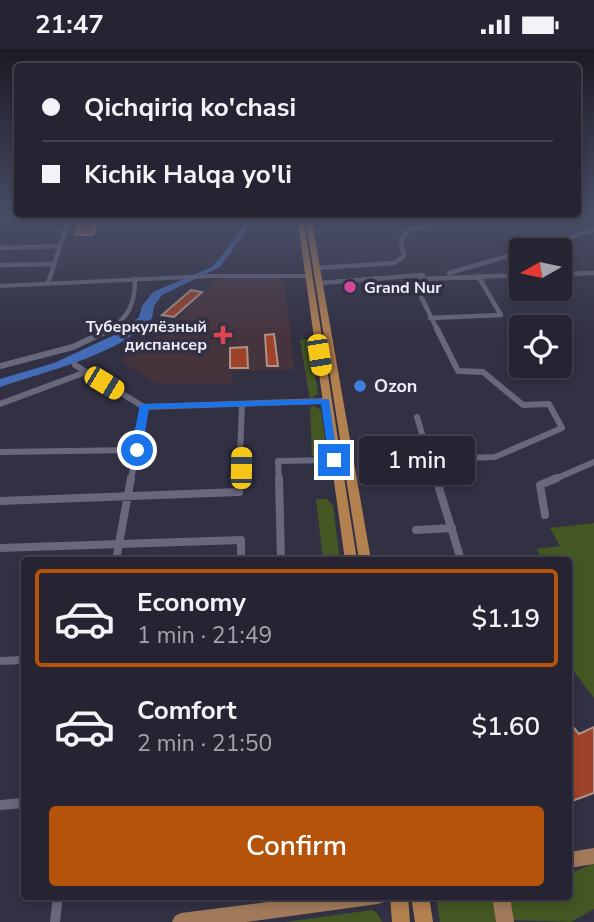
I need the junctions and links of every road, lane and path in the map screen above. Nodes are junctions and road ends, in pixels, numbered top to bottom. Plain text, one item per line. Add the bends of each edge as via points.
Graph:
1 (57, 257) edge
2 (309, 257) edge
3 (312, 257) edge
4 (403, 257) edge
5 (507, 257) edge
6 (55, 264) junction
7 (0, 265) edge
8 (317, 268) junction
9 (455, 273) junction
10 (594, 273) edge
11 (572, 274) edge
12 (509, 275) edge
13 (308, 276) junction
14 (478, 276) junction
15 (135, 279) junction
16 (48, 283) junction
17 (319, 283) junction
18 (0, 286) edge
19 (430, 318) junction
20 (331, 354) junction
21 (319, 355) junction
22 (75, 365) dead end
23 (0, 366) edge
24 (86, 372) junction
25 (325, 401) junction
26 (0, 404) edge
27 (242, 404) junction
28 (144, 407) junction
29 (417, 417) dead end
30 (137, 450) junction
31 (0, 452) edge
32 (433, 459) junction
33 (334, 460) junction
34 (594, 462) edge
35 (127, 496) junction
36 (0, 501) edge
37 (545, 515) dead end
38 (452, 529) junction
39 (416, 530) dead end
40 (119, 544) junction
41 (0, 548) edge
42 (117, 557) edge
43 (241, 557) edge
44 (281, 557) edge
45 (350, 557) edge
46 (365, 557) edge
47 (460, 557) edge
48 (21, 660) edge
49 (0, 661) edge
50 (21, 803) edge
51 (0, 805) edge
52 (594, 856) edge
53 (572, 860) edge
54 (58, 900) edge
55 (348, 900) edge
56 (399, 900) edge
57 (421, 900) edge
58 (502, 900) edge
59 (55, 922) edge
60 (181, 922) edge
61 (401, 922) edge
62 (424, 922) edge
63 (505, 922) edge

1 - 6 street
2 - 13 highway
3 - 8 highway
4 - 8 street via 394,263
5 - 9 street
6 - 7 street
6 - 16 street
8 - 17 highway
9 - 14 street
9 - 17 street
10 - 11 street
12 - 14 street
13 - 15 street
13 - 21 highway
14 - 19 street via 414,282
14 - 19 street via 501,315
15 - 16 street
15 - 23 street via 133,305 114,326 61,351
16 - 18 street
17 - 20 highway
19 - 32 street via 458,371 482,372 523,405 549,404 562,428 495,457
20 - 21 highway
20 - 46 highway
21 - 25 highway
22 - 24 street
24 - 26 street
24 - 28 street
25 - 27 street
25 - 33 highway
27 - 28 street
27 - 35 street via 239,492
28 - 30 street
29 - 32 street
30 - 31 street
30 - 35 street
32 - 38 street
33 - 44 street via 278,461
33 - 45 highway
34 - 37 street via 540,485
35 - 36 street
35 - 40 street
38 - 39 street
38 - 47 street
40 - 41 street
40 - 42 street
40 - 43 street via 241,540
48 - 49 street
50 - 51 street
52 - 53 main road
54 - 59 street
55 - 60 main road
56 - 61 highway
57 - 62 highway
58 - 63 main road

